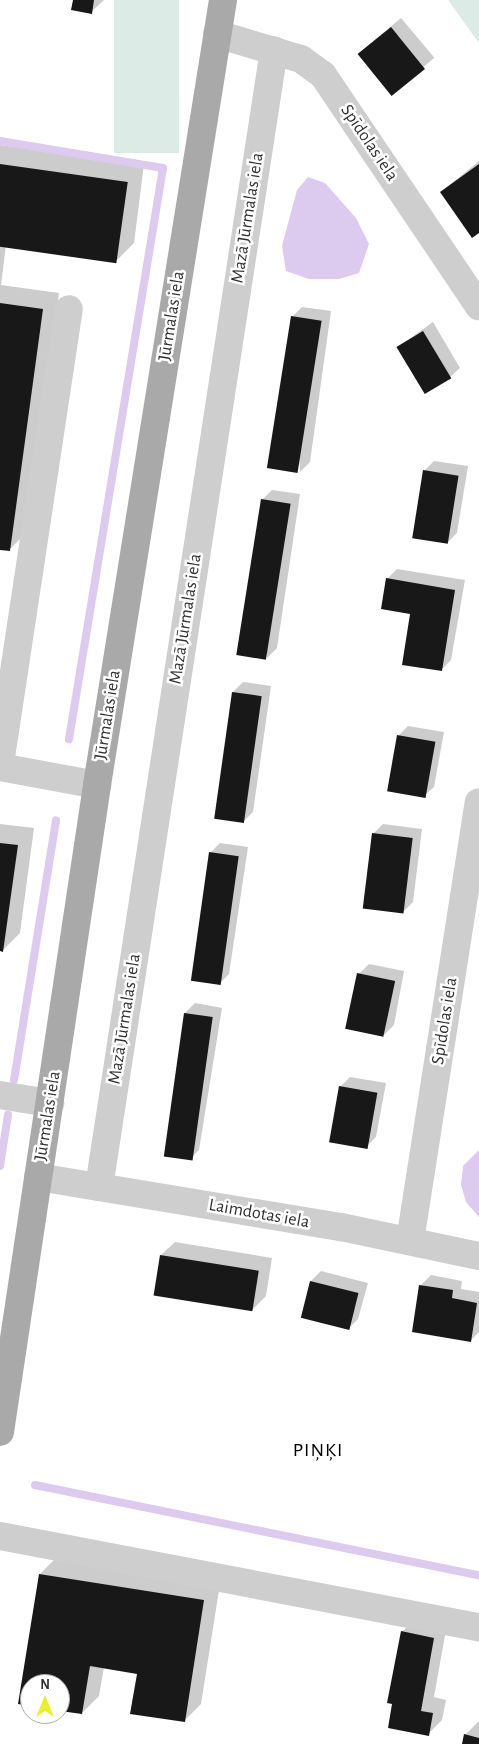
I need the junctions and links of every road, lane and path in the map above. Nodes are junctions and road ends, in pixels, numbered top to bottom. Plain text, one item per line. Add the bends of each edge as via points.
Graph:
1 (223, 0) edge
2 (217, 34) junction
3 (274, 50) junction
4 (479, 306) edge
5 (69, 308) dead end
6 (0, 766) edge
7 (97, 785) junction
8 (479, 802) edge
9 (0, 1095) edge
10 (50, 1103) junction
11 (38, 1176) junction
12 (99, 1187) junction
13 (410, 1241) junction
14 (479, 1256) edge
15 (5, 1361) edge
16 (0, 1432) edge
17 (0, 1536) edge
18 (479, 1627) edge

1 - 2 main road, Jūrmalas iela
2 - 3 street, Spīdolas iela
2 - 7 main road, Jūrmalas iela
3 - 4 street, Spīdolas iela via 302,60 323,75
3 - 12 street, Mazā Jūrmalas iela
5 - 6 street
6 - 7 street
7 - 10 main road, Jūrmalas iela
8 - 13 street, Spīdolas iela
9 - 10 street
10 - 11 main road, Jūrmalas iela
11 - 12 street, Laimdotas iela
11 - 15 main road, Jūrmalas iela
12 - 13 street, Laimdotas iela
13 - 14 street, Laimdotas iela
15 - 16 main road, Jūrmalas iela
17 - 18 street

